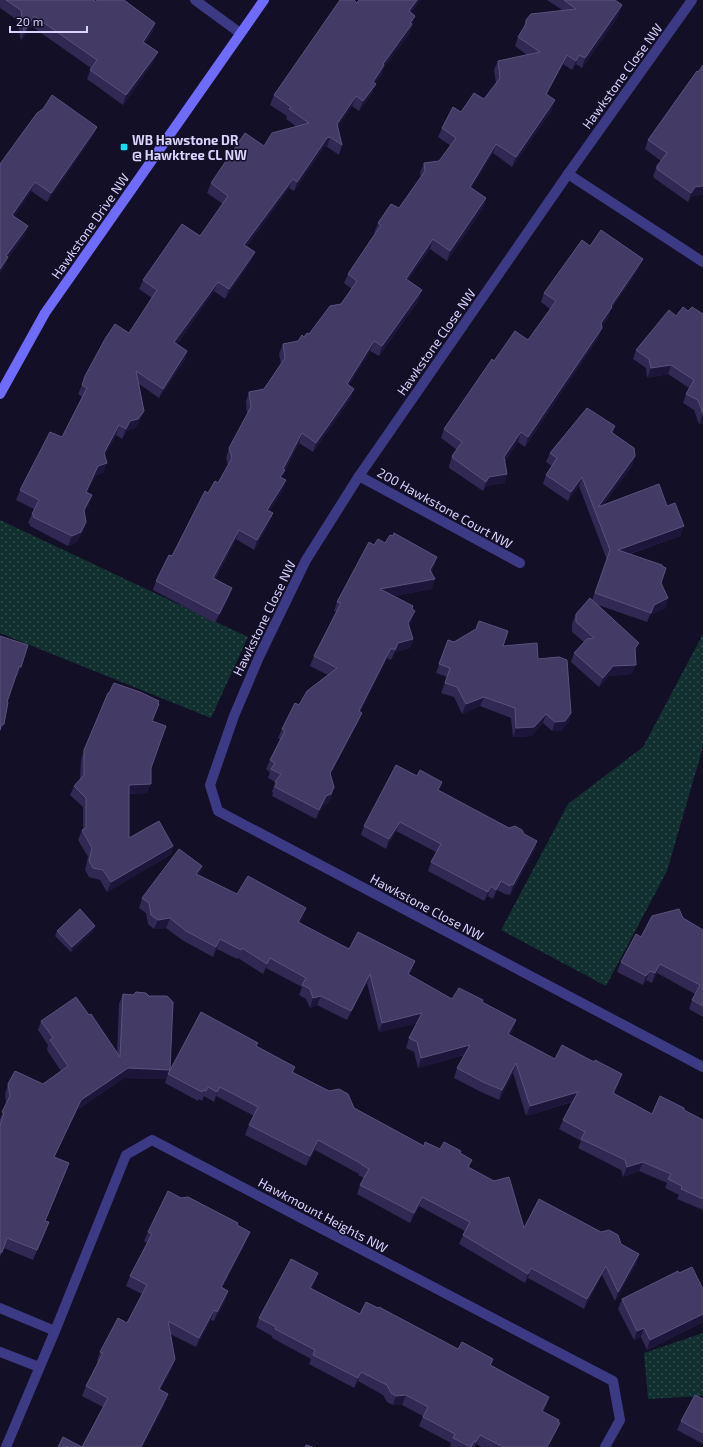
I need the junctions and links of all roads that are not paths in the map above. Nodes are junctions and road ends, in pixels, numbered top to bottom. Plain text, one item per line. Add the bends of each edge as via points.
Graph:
1 (195, 0) edge
2 (264, 0) edge
3 (692, 0) edge
4 (240, 33) junction
5 (568, 174) junction
6 (703, 262) edge
7 (0, 394) edge
8 (359, 476) junction
9 (520, 563) dead end
10 (703, 1067) edge
11 (0, 1308) edge
12 (55, 1331) junction
13 (0, 1352) edge
14 (39, 1367) junction
15 (6, 1447) edge
16 (605, 1447) edge

1 - 4 street
2 - 4 street, Hawkstone Drive NW
3 - 5 street, Hawkstone Close NW
4 - 7 street, Hawkstone Drive NW via 45,313
5 - 6 street
5 - 8 street, Hawkstone Close NW
8 - 9 street, 200 Hawkstone Court NW
8 - 10 street, Hawkstone Close NW via 306,560 259,657 234,716 210,785 218,811
11 - 12 street
12 - 14 street, Hawkmount Heights NW
12 - 16 street, Hawkmount Heights NW via 126,1155 152,1140 613,1381 620,1420
13 - 14 street
14 - 15 street, Hawkmount Heights NW

